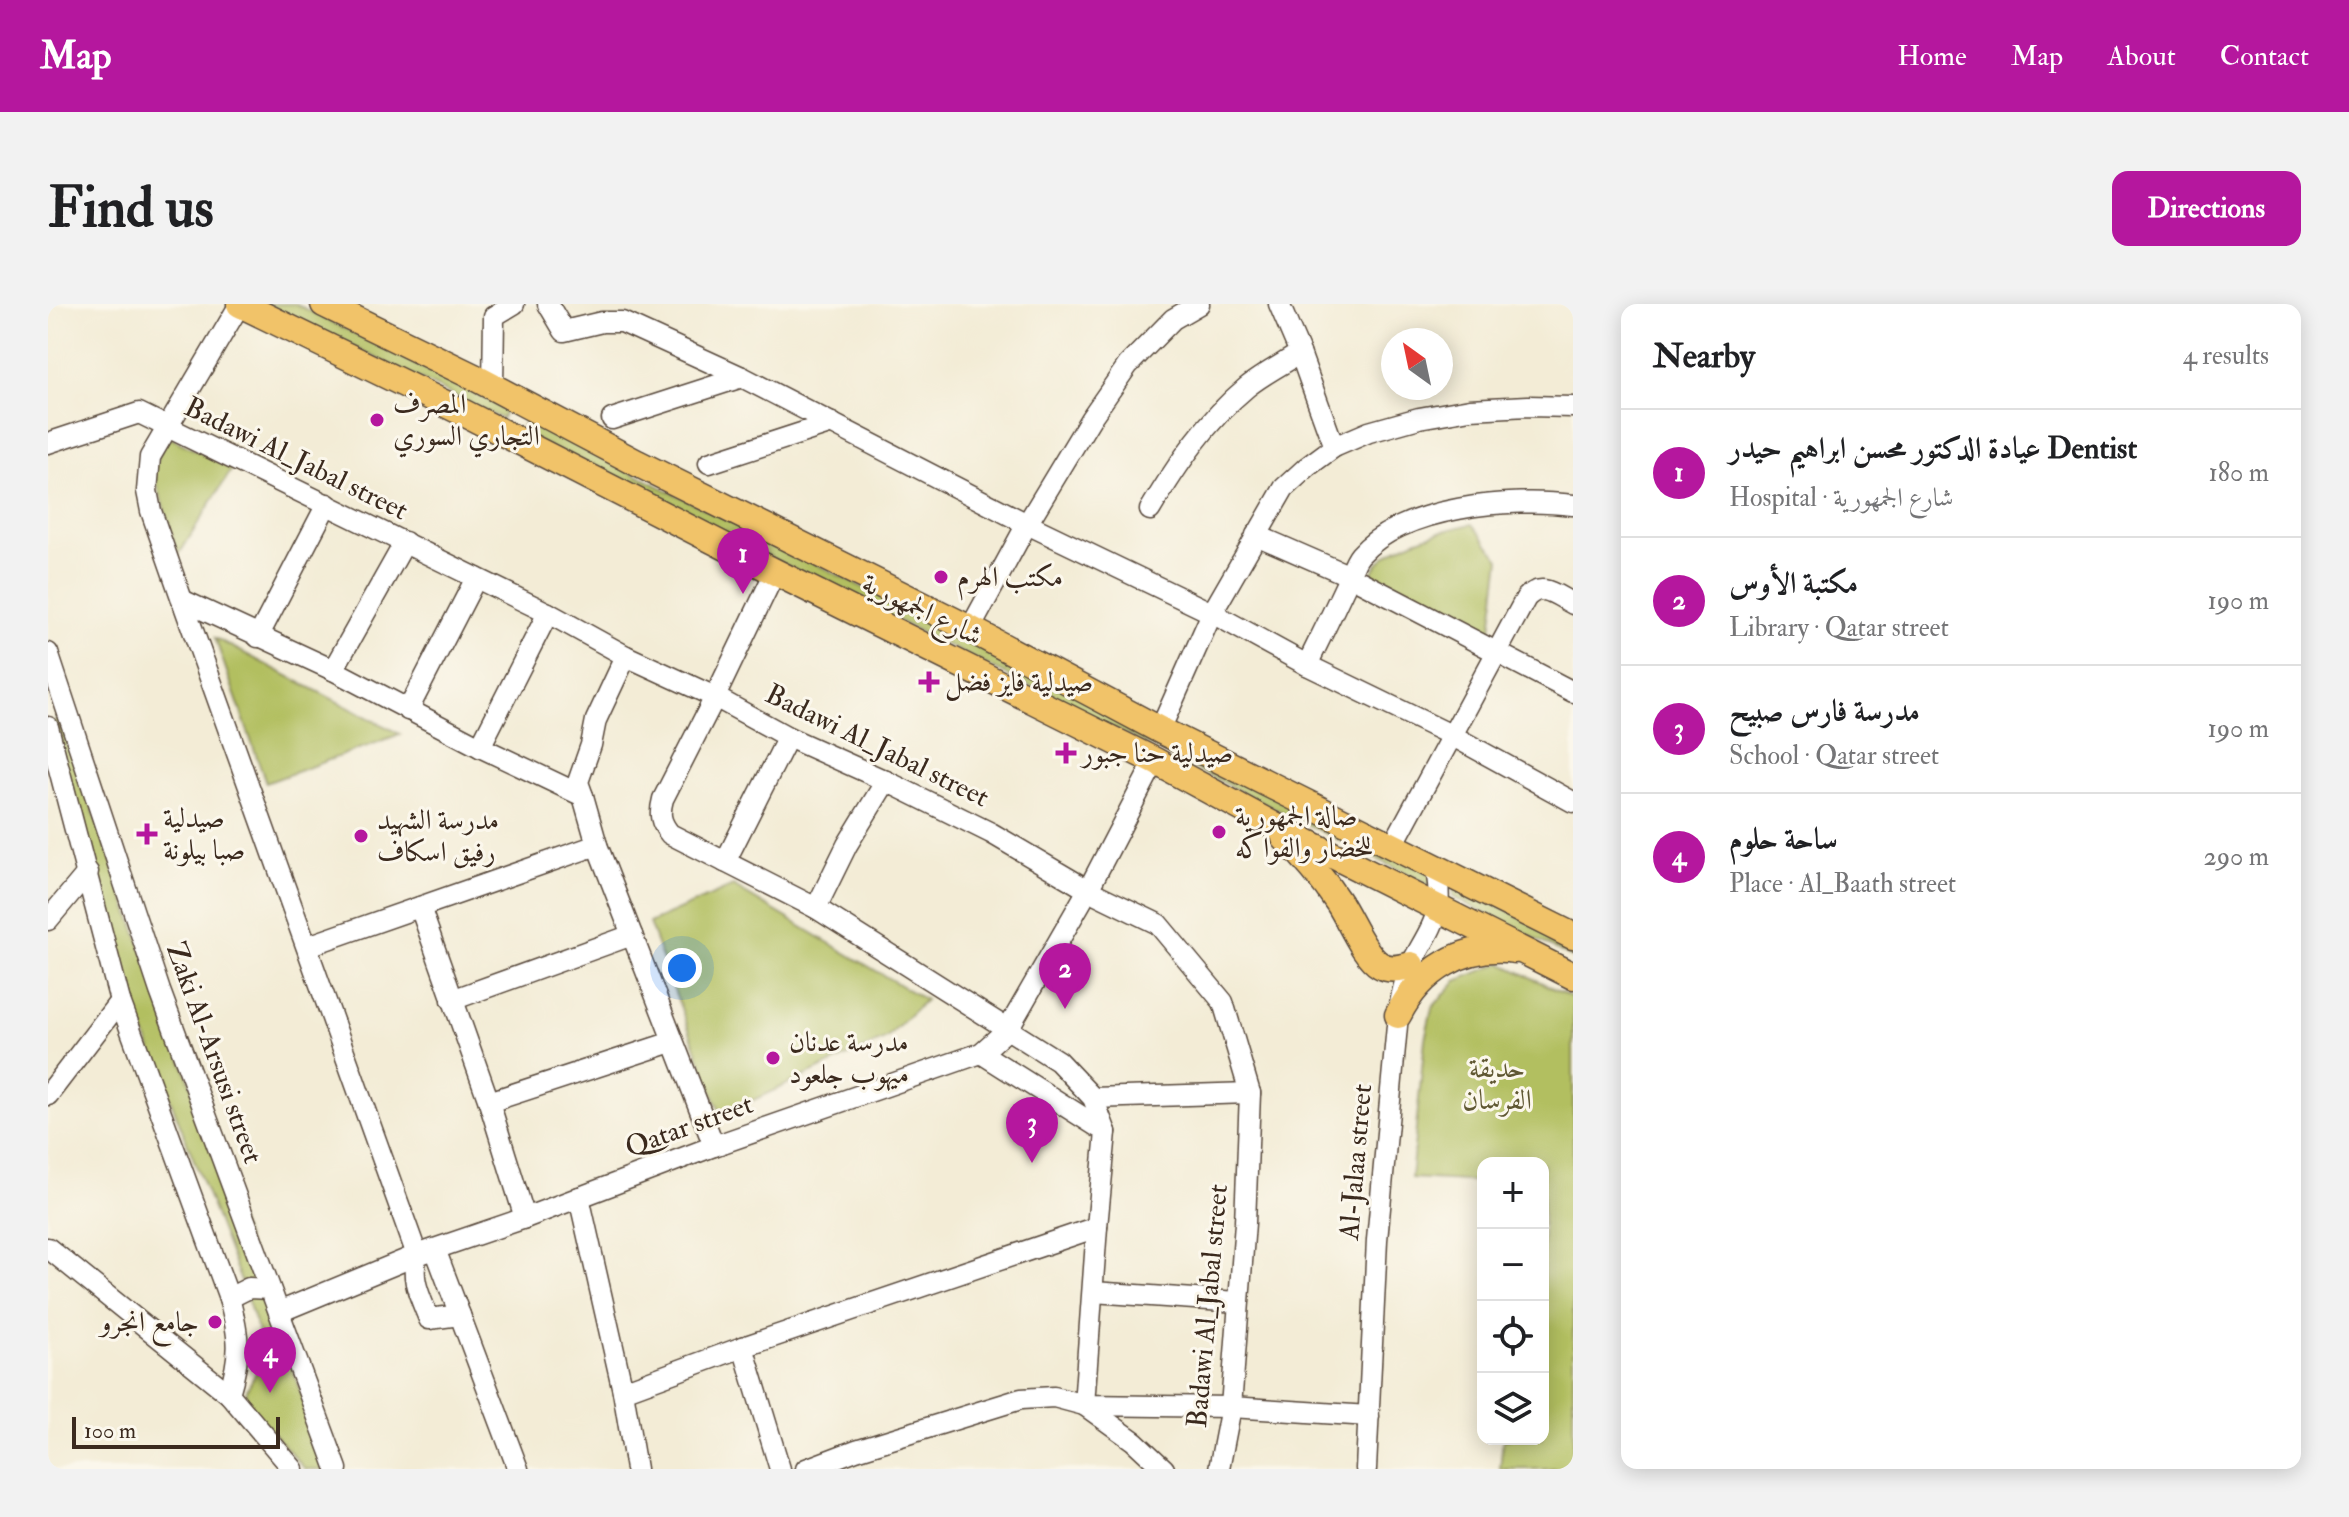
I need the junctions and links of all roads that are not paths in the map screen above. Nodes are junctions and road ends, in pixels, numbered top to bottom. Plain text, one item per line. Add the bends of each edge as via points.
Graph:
1 (240, 304) edge
2 (324, 304) edge
3 (514, 304) edge
4 (548, 304) edge
5 (1199, 304) edge
6 (1279, 304) edge
7 (493, 310) edge
8 (1300, 353) junction
9 (742, 377) junction
10 (493, 387) junction
11 (1573, 407) edge
12 (612, 419) dead end
13 (832, 423) junction
14 (168, 428) junction
15 (48, 443) edge
16 (1334, 447) junction
17 (709, 463) dead end
18 (327, 504) junction
19 (1573, 505) edge
20 (1150, 510) dead end
21 (1027, 524) junction
22 (1256, 535) junction
23 (405, 542) junction
24 (775, 572) junction
25 (1350, 576) junction
26 (476, 578) junction
27 (182, 600) junction
28 (1573, 604) edge
29 (548, 613) junction
30 (1212, 613) junction
31 (970, 629) junction
32 (258, 637) junction
33 (1496, 652) junction
34 (48, 653) edge
35 (626, 656) junction
36 (1307, 665) junction
37 (333, 670) junction
38 (1573, 692) edge
39 (715, 697) junction
40 (408, 710) junction
41 (48, 727) edge
42 (1160, 730) junction
43 (1451, 735) junction
44 (788, 737) junction
45 (480, 747) junction
46 (50, 748) edge
47 (1155, 761) junction
48 (886, 781) junction
49 (583, 796) junction
50 (1573, 802) edge
51 (1271, 824) junction
52 (597, 845) junction
53 (1393, 845) junction
54 (725, 862) junction
55 (1436, 869) junction
56 (88, 872) junction
57 (1088, 890) junction
58 (420, 907) junction
59 (816, 908) junction
60 (1438, 908) junction
61 (48, 920) edge
62 (632, 935) junction
63 (1573, 936) edge
64 (308, 946) junction
65 (1524, 951) junction
66 (1411, 965) junction
67 (1573, 976) edge
68 (452, 1000) junction
69 (120, 1001) junction
70 (1398, 1015) junction
71 (1008, 1029) junction
72 (672, 1042) junction
73 (981, 1053) junction
74 (1250, 1093) junction
75 (48, 1095) edge
76 (1093, 1098) junction
77 (489, 1102) junction
78 (1106, 1132) junction
79 (714, 1146) junction
80 (579, 1197) junction
81 (525, 1218) junction
82 (1097, 1227) junction
83 (426, 1252) junction
84 (50, 1255) edge
85 (270, 1289) junction
86 (1093, 1292) junction
87 (229, 1298) junction
88 (1238, 1302) junction
89 (279, 1312) junction
90 (460, 1315) junction
91 (743, 1347) junction
92 (623, 1391) junction
93 (229, 1394) junction
94 (1084, 1405) junction
95 (1231, 1407) junction
96 (1369, 1416) junction
97 (853, 1460) edge
98 (293, 1469) edge
99 (337, 1469) edge
100 (518, 1469) edge
101 (636, 1469) edge
102 (780, 1469) edge
103 (806, 1469) edge
104 (1164, 1469) edge
105 (1219, 1469) edge
106 (1366, 1469) edge

1 - 14 street
1 - 24 main road, شارع الجمهورية
2 - 10 main road, شارع الجمهورية
3 - 7 street
4 - 9 street via 564,331 622,322
5 - 21 street via 1173,319 1128,365
6 - 8 street
7 - 10 street
8 - 16 street
8 - 20 street via 1248,386 1203,431
9 - 12 street
9 - 13 street
10 - 31 main road, شارع الجمهورية
11 - 16 street via 1470,409 1407,421
13 - 17 street
13 - 21 street
14 - 15 street, Badawi Al_Jabal street via 139,413
14 - 18 street, Badawi Al_Jabal street
14 - 27 street via 150,457 147,491
16 - 22 street via 1284,488
18 - 23 street, Badawi Al_Jabal street
18 - 32 street
19 - 25 street via 1504,504 1409,521 1382,534 1358,557
21 - 30 street
21 - 31 street
22 - 25 street
22 - 30 street
23 - 26 street, Badawi Al_Jabal street
23 - 37 street
24 - 39 street
24 - 47 main road, شارع الجمهورية
25 - 33 street
25 - 36 street
26 - 29 street, Badawi Al_Jabal street
26 - 40 street
27 - 32 street
27 - 64 street
28 - 33 street via 1543,589 1533,591
29 - 35 street, Badawi Al_Jabal street
29 - 45 street
30 - 36 street
30 - 42 street
31 - 42 main road, شارع الجمهورية
32 - 37 street
33 - 38 street
33 - 43 street
34 - 85 street, Zaki Al-Arsusi street via 160,991
35 - 39 street, Badawi Al_Jabal street
35 - 49 street via 596,720 578,782
36 - 43 street
37 - 40 street
39 - 44 street, Badawi Al_Jabal street
39 - 54 street via 659,813 670,834
40 - 45 street
41 - 46 street
42 - 53 main road, شارع الجمهورية
43 - 50 street
43 - 53 street
44 - 48 street, Badawi Al_Jabal street
44 - 54 street
45 - 49 street
46 - 56 street
47 - 51 main road, شارع الجمهورية
47 - 57 street, Qatar street
48 - 57 street, Badawi Al_Jabal street via 991,833
48 - 59 street
49 - 52 street
51 - 60 main road, شارع الجمهورية
51 - 66 main road via 1322,879 1371,957 1381,966
52 - 58 street
52 - 62 street
53 - 55 main road, شارع الجمهورية
54 - 59 street
55 - 60 street, Al-Jalaa street
55 - 63 main road, شارع الجمهورية
56 - 61 street
56 - 69 street
57 - 71 street, Qatar street
57 - 74 street, Badawi Al_Jabal street via 1158,924 1223,1002
58 - 64 street
58 - 68 street
59 - 71 street
60 - 65 main road, شارع الجمهورية
60 - 66 street, Al-Jalaa street
62 - 68 street
62 - 72 street
64 - 83 street
65 - 67 main road, شارع الجمهورية
65 - 70 main road via 1496,948 1456,957 1421,980
66 - 70 street, Al-Jalaa street
68 - 77 street
69 - 75 street
69 - 87 street
70 - 96 street, Al-Jalaa street via 1377,1240
71 - 73 street, Qatar street
71 - 76 street via 1058,1061
72 - 77 street
72 - 79 street
73 - 78 street
73 - 79 street, Qatar street
74 - 76 street
74 - 88 street, Badawi Al_Jabal street
76 - 78 street
77 - 81 street
78 - 82 street
79 - 80 street, Qatar street
80 - 81 street, Qatar street
80 - 92 street
81 - 83 street, Qatar street
82 - 86 street
82 - 91 street
83 - 89 street, Qatar street
83 - 90 street
83 - 90 street via 412,1271 429,1319
84 - 93 street
85 - 87 street via 249,1288
85 - 89 street, Zaki Al-Arsusi street
86 - 88 street
86 - 94 street
87 - 93 street via 238,1329
88 - 95 street, Badawi Al_Jabal street
89 - 99 street, Zaki Al-Arsusi street
90 - 100 street
91 - 92 street
91 - 102 street
92 - 101 street
93 - 98 street
94 - 95 street
94 - 97 street via 1054,1397 1021,1399
94 - 104 street
95 - 96 street
95 - 105 street, Badawi Al_Jabal street
96 - 106 street, Al-Jalaa street
97 - 103 street

